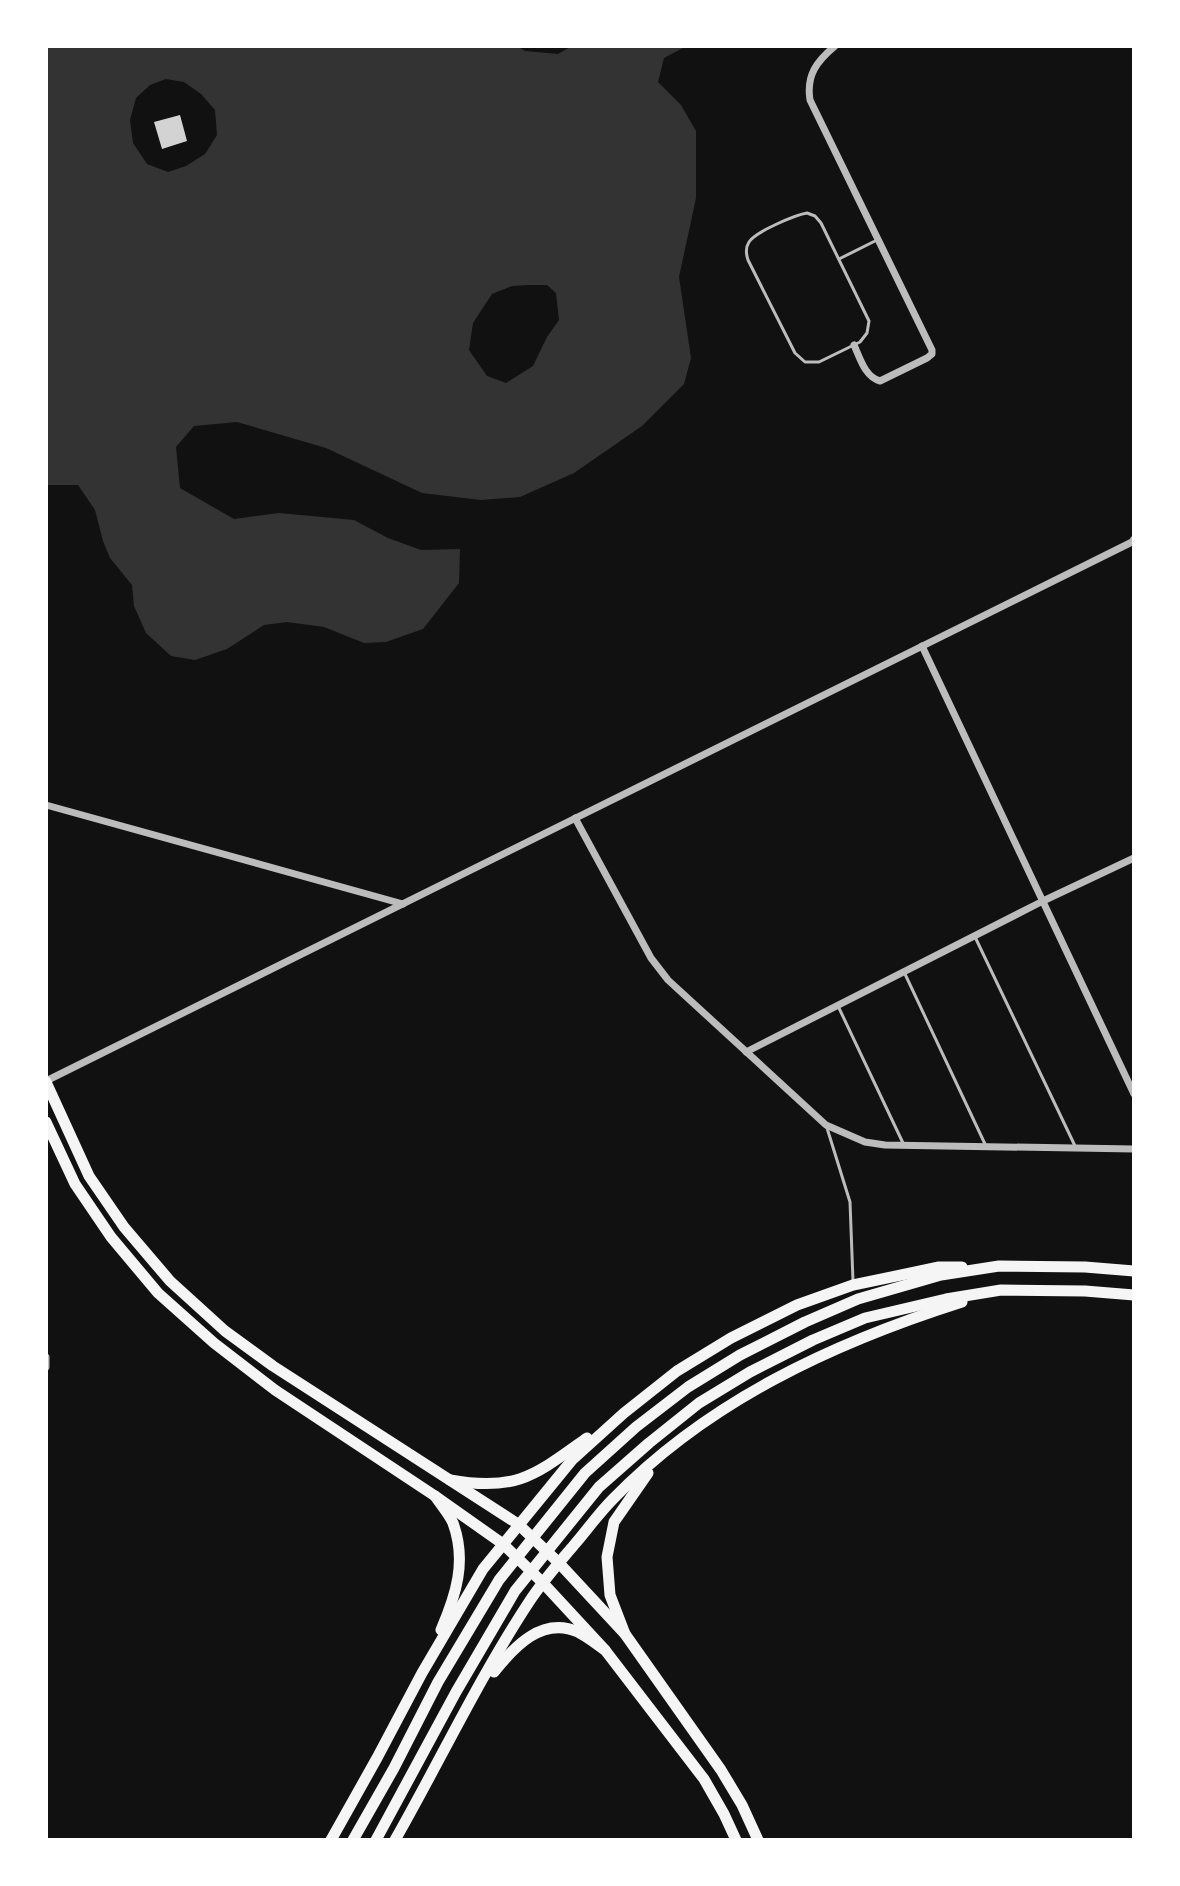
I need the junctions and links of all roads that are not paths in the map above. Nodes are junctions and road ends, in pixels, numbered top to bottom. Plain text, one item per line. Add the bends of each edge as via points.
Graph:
1 (835, 46) edge
2 (878, 239) junction
3 (839, 259) junction
4 (854, 345) junction
5 (1133, 542) edge
6 (922, 646) junction
7 (46, 805) edge
8 (575, 818) junction
9 (1134, 858) edge
10 (1043, 901) junction
11 (403, 904) junction
12 (975, 936) junction
13 (904, 971) junction
14 (838, 1005) junction
15 (746, 1052) junction
16 (46, 1081) edge
17 (1134, 1094) edge
18 (46, 1122) edge
19 (826, 1125) junction
20 (905, 1147) junction
21 (987, 1148) junction
22 (1076, 1148) junction
23 (1134, 1149) edge
24 (999, 1266) junction
25 (1134, 1271) edge
26 (853, 1285) junction
27 (1001, 1290) junction
28 (1134, 1295) edge
29 (46, 1357) edge
30 (46, 1367) edge
31 (624, 1413) junction
32 (660, 1456) junction
33 (450, 1480) junction
34 (435, 1496) junction
35 (518, 1524) junction
36 (503, 1544) junction
37 (559, 1563) junction
38 (543, 1583) junction
39 (625, 1634) junction
40 (605, 1650) junction
41 (422, 1673) junction
42 (471, 1700) junction
43 (331, 1840) edge
44 (353, 1840) edge
45 (376, 1840) edge
46 (395, 1840) edge
47 (736, 1840) edge
48 (758, 1840) edge

1 - 2 street via 815,65 810,100
2 - 3 lane
2 - 4 street via 932,354 880,381 868,375
3 - 4 lane via 869,321 864,338
3 - 4 lane via 821,223 807,213 752,238 746,250 797,357 815,363
5 - 6 street
6 - 8 street
6 - 10 street
7 - 11 street
8 - 11 street
8 - 15 street via 659,970
9 - 10 street
10 - 12 street
10 - 17 street
11 - 16 street
12 - 13 street
12 - 22 lane
13 - 14 street
13 - 21 lane
14 - 15 street
14 - 20 lane
15 - 19 street
16 - 33 main road via 89,1176 170,1281 273,1366
18 - 34 main road via 75,1184 158,1293 275,1390
19 - 20 street via 865,1142
19 - 26 lane via 850,1202
20 - 21 street
21 - 22 street
22 - 23 street
24 - 25 main road
24 - 26 main road via 939,1267
24 - 44 main road via 941,1275 858,1299 805,1322 688,1387 636,1427 585,1473 499,1580
26 - 31 main road via 731,1338
27 - 28 main road
27 - 32 main road via 821,1355 709,1418
27 - 45 main road via 865,1318 813,1340 699,1403 649,1443 599,1487 515,1591
29 - 30 street
31 - 33 main road via 540,1471 514,1482 474,1485
31 - 35 main road via 572,1460
32 - 37 main road via 612,1499
32 - 39 main road via 614,1522 607,1557 610,1595
33 - 35 main road
34 - 36 main road
34 - 41 main road via 452,1522 460,1574
35 - 36 main road
35 - 37 main road
36 - 38 main road
36 - 41 main road
37 - 38 main road
37 - 39 main road
38 - 40 main road
38 - 42 main road
39 - 48 main road via 721,1770
40 - 42 main road via 577,1631 541,1630 508,1654
40 - 47 main road via 704,1779
41 - 43 main road
42 - 46 main road

